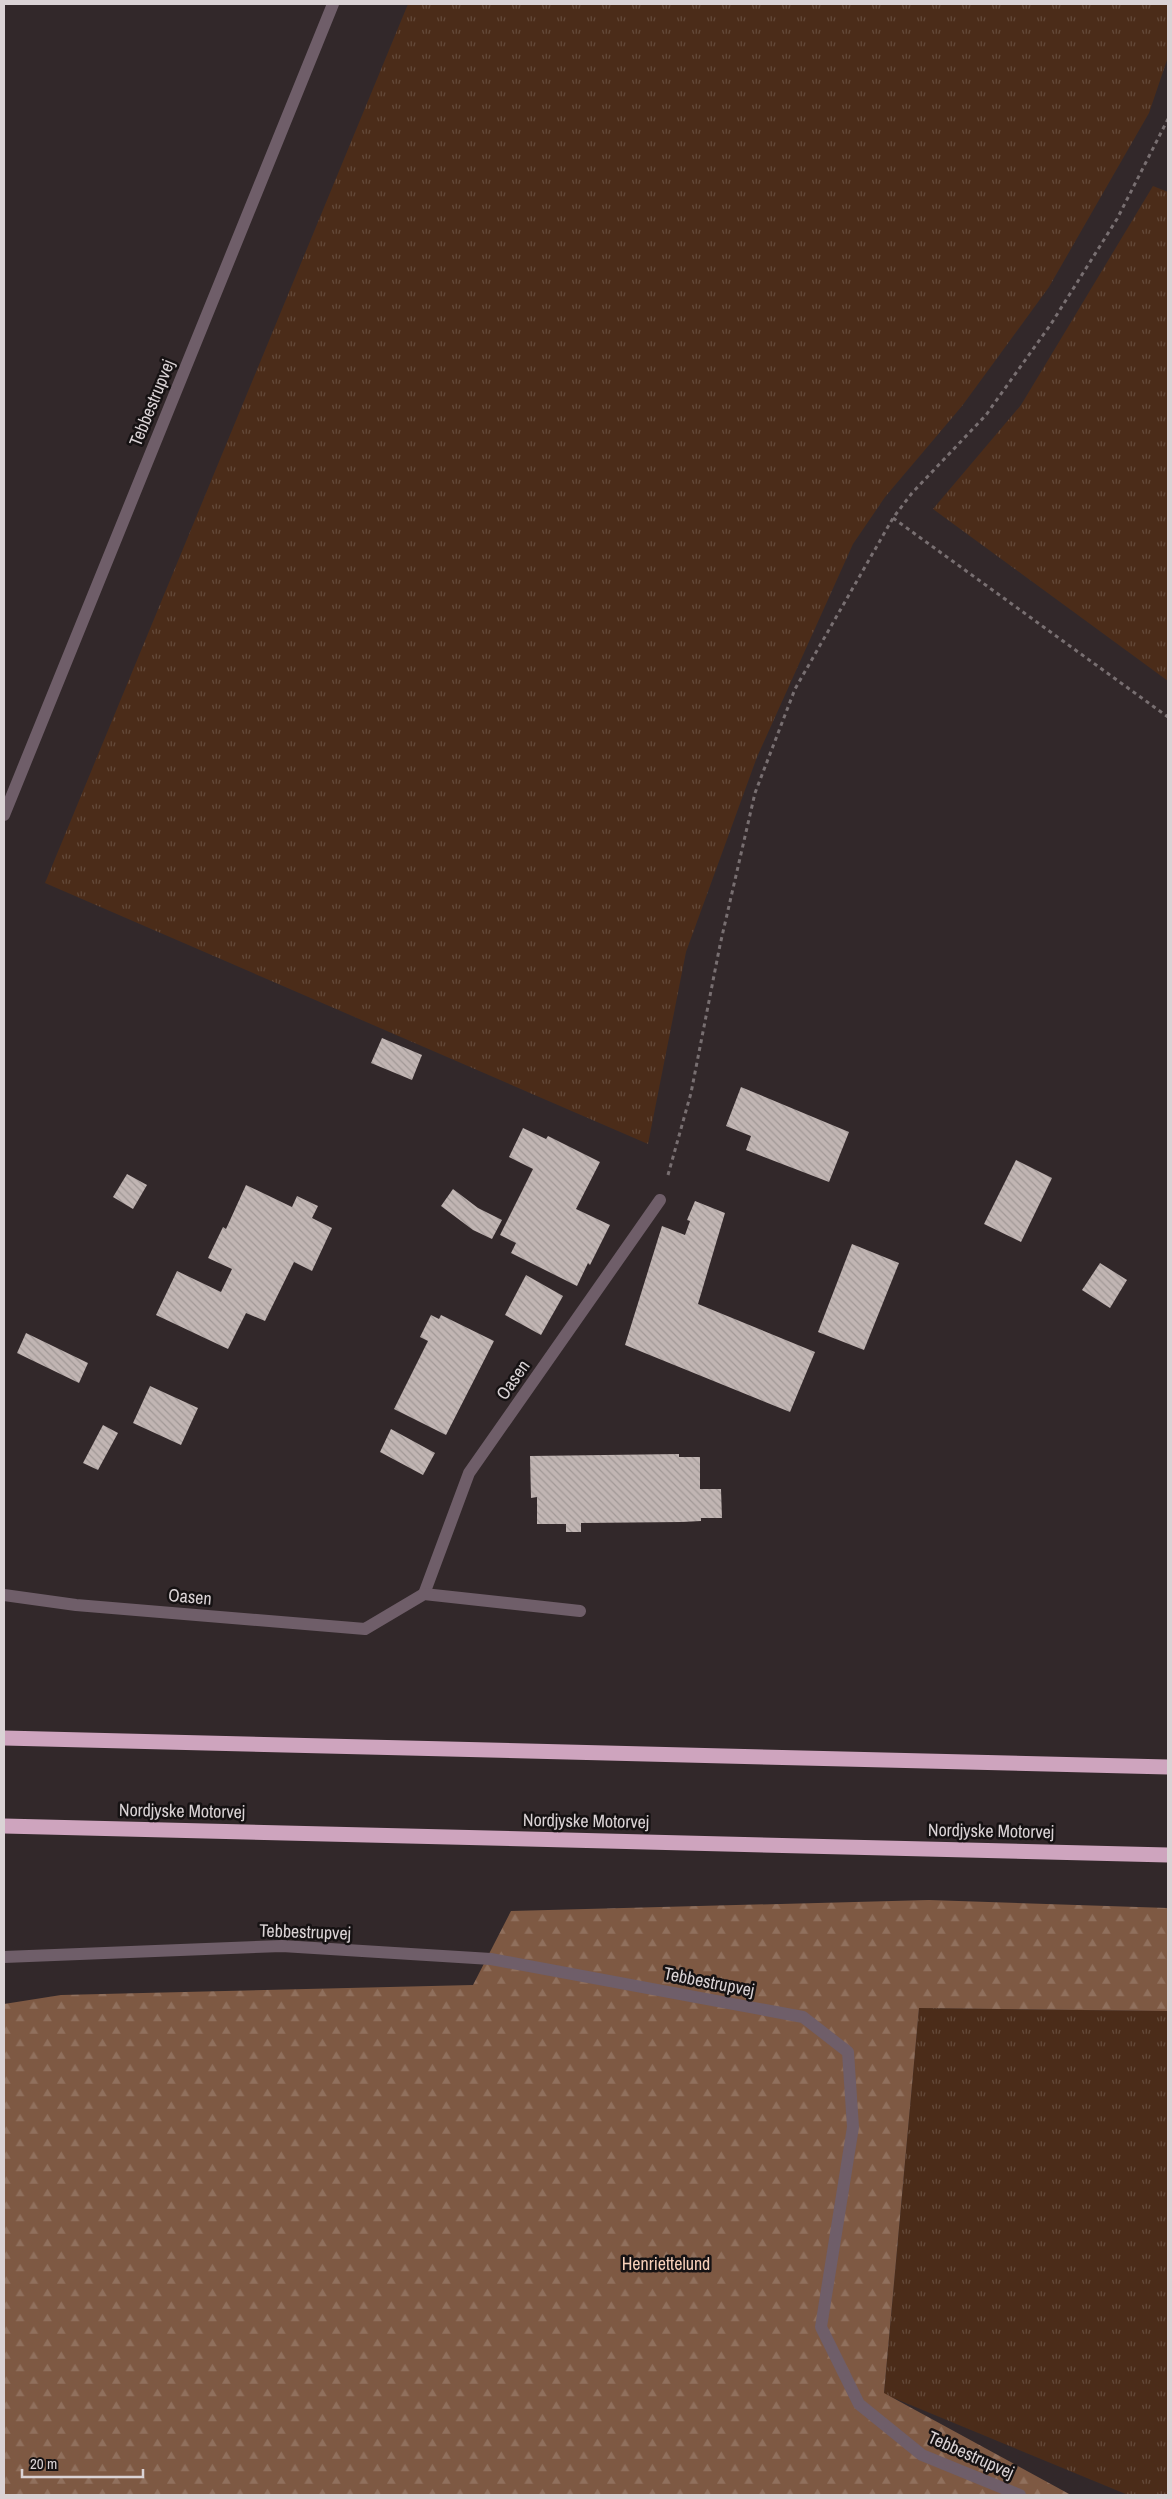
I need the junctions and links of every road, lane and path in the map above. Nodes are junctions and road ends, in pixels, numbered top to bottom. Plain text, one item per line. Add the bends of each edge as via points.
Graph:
1 (333, 4) edge
2 (1168, 119) edge
3 (893, 518) junction
4 (1168, 717) edge
5 (4, 814) edge
6 (660, 1200) joint
7 (424, 1594) junction
8 (4, 1595) edge
9 (580, 1611) dead end
10 (4, 1738) edge
11 (1168, 1767) edge
12 (4, 1826) edge
13 (1168, 1854) edge
14 (4, 1957) edge
15 (1020, 2495) edge

1 - 5 street, Tebbestrupvej
2 - 3 path via 1117,219 1051,324 986,415 912,493
3 - 4 path
3 - 6 path via 795,689 755,793 720,945 691,1093
6 - 7 street, Oasen via 469,1473
7 - 8 street, Oasen via 364,1629 76,1606
7 - 9 street
10 - 11 highway
12 - 13 highway, Nordjyske Motorvej
14 - 15 street, Tebbestrupvej via 282,1946 492,1959 803,2017 848,2052 853,2127 821,2327 859,2404 922,2455

